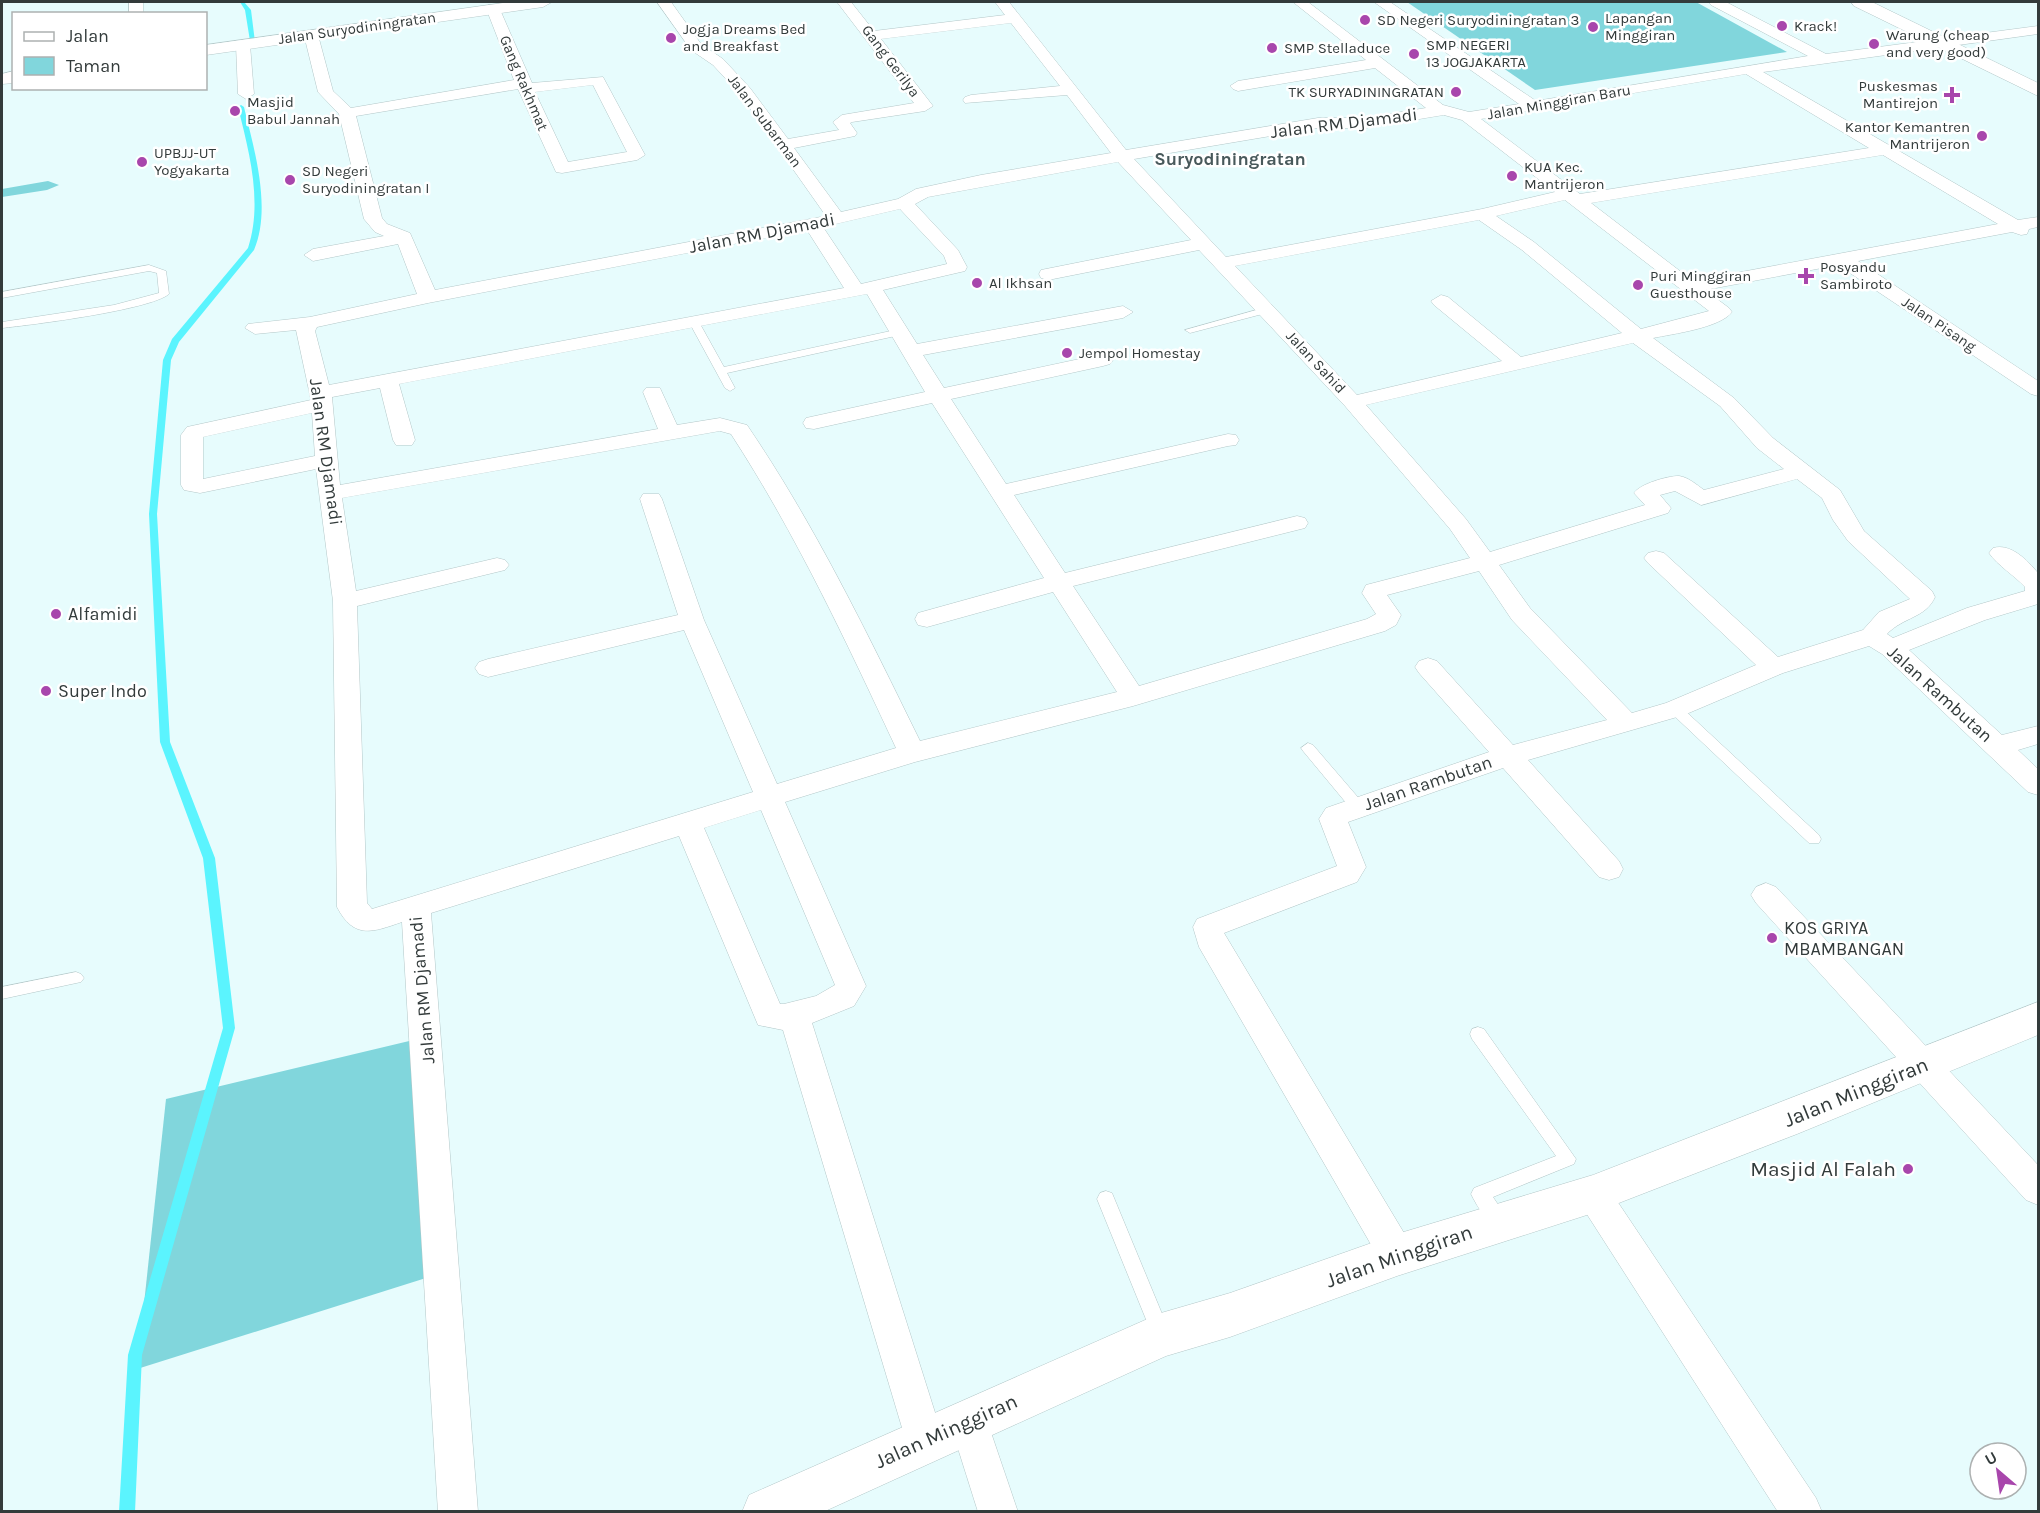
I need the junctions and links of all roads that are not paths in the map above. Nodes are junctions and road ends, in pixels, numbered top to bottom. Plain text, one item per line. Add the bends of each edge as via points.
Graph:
1 (543, 2) edge
2 (664, 2) edge
3 (844, 2) edge
4 (1300, 2) edge
5 (1381, 2) edge
6 (1716, 2) edge
7 (1860, 2) edge
8 (502, 5) edge
9 (1008, 10) edge
10 (2038, 30) edge
11 (311, 35) junction
12 (873, 36) junction
13 (1943, 42) junction
14 (243, 45) junction
15 (207, 50) edge
16 (1824, 59) junction
17 (1378, 63) junction
18 (1748, 69) junction
19 (525, 86) junction
20 (1238, 86) dead end
21 (1070, 90) junction
22 (2038, 90) edge
23 (246, 94) dead end
24 (971, 100) dead end
25 (1533, 106) junction
26 (1440, 111) junction
27 (347, 113) junction
28 (1468, 117) junction
29 (784, 146) junction
30 (1885, 150) junction
31 (1123, 157) junction
32 (1573, 197) junction
33 (904, 203) junction
34 (1482, 214) junction
35 (837, 219) junction
36 (2038, 222) edge
37 (812, 224) junction
38 (2014, 226) junction
39 (404, 237) junction
40 (2038, 240) edge
41 (1205, 243) junction
42 (313, 255) dead end
43 (1839, 257) junction
44 (1223, 263) junction
45 (1048, 274) dead end
46 (1689, 287) junction
47 (864, 289) junction
48 (2, 295) edge
49 (428, 297) junction
50 (1442, 301) dead end
51 (1267, 310) junction
52 (1123, 312) dead end
53 (694, 322) junction
54 (310, 323) junction
55 (2, 325) edge
56 (255, 328) dead end
57 (1190, 330) dead end
58 (1638, 336) junction
59 (906, 342) junction
60 (1103, 360) dead end
61 (1518, 363) junction
62 (721, 371) junction
63 (388, 380) junction
64 (730, 388) dead end
65 (2038, 390) edge
66 (652, 392) dead end
67 (938, 396) junction
68 (321, 399) junction
69 (1352, 402) junction
70 (814, 423) dead end
71 (670, 433) junction
72 (1228, 440) dead end
73 (404, 441) dead end
74 (326, 460) junction
75 (1800, 471) junction
76 (999, 492) junction
77 (332, 493) junction
78 (651, 499) dead end
79 (1297, 523) dead end
80 (2001, 553) dead end
81 (1656, 558) dead end
82 (1484, 562) junction
83 (497, 565) dead end
84 (1059, 582) junction
85 (345, 601) junction
86 (927, 619) dead end
87 (692, 620) junction
88 (1881, 642) junction
89 (1428, 667) dead end
90 (1774, 667) junction
91 (488, 668) dead end
92 (1133, 697) junction
93 (1675, 709) junction
94 (1628, 724) junction
95 (2038, 735) edge
96 (1998, 746) junction
97 (1308, 748) dead end
98 (912, 753) junction
99 (1508, 756) junction
100 (2038, 785) edge
101 (770, 796) junction
102 (1357, 806) junction
103 (687, 822) junction
104 (1814, 839) dead end
105 (1609, 869) dead end
106 (1766, 895) dead end
107 (416, 906) junction
108 (76, 978) dead end
109 (2, 993) edge
110 (794, 1015) junction
111 (2038, 1018) edge
112 (1478, 1034) dead end
113 (1922, 1065) junction
114 (2038, 1189) edge
115 (1593, 1194) junction
116 (1106, 1199) dead end
117 (1502, 1222) junction
118 (1398, 1255) junction
119 (1161, 1335) junction
120 (968, 1420) junction
121 (925, 1441) junction
122 (458, 1512) edge
123 (766, 1512) edge
124 (998, 1512) edge
125 (1802, 1512) edge

1 - 8 street, Jalan Suryodiningratan
2 - 29 street, Jalan Subarman via 696,48 718,62 745,91
3 - 12 street, Gang Gerilya
4 - 17 street
5 - 25 street
6 - 16 street
7 - 13 street
8 - 11 street, Jalan Suryodiningratan
8 - 19 street, Gang Rakhmat
9 - 12 street
9 - 21 street, Jalan Sahid
10 - 13 street, Jalan Minggiran Baru
11 - 14 street, Jalan Suryodiningratan
11 - 27 street via 326,92
12 - 29 street, Gang Gerilya via 925,106 848,118 842,122 849,133
13 - 16 street, Jalan Minggiran Baru
13 - 22 street
14 - 15 street, Jalan Suryodiningratan
14 - 23 street
16 - 18 street, Jalan Minggiran Baru
17 - 20 street
17 - 26 street
18 - 25 street, Jalan Minggiran Baru
18 - 30 street
19 - 19 street, Gang Rakhmat via 598,80 638,152 632,157 562,168
19 - 27 street
21 - 24 street
21 - 31 street, Jalan Sahid
25 - 28 street, Jalan Minggiran Baru
26 - 28 street, Jalan RM Djamadi
26 - 31 street, Jalan RM Djamadi via 1365,123 1318,123
27 - 39 street via 373,219 381,228
28 - 32 street, Jalan Minggiran Baru
29 - 35 street, Jalan Subarman
30 - 32 street
30 - 38 street
31 - 33 street, Jalan RM Djamadi via 981,180 922,193
31 - 41 street, Jalan Sahid
32 - 34 street
32 - 46 street, Jalan Minggiran Baru
33 - 35 street, Jalan RM Djamadi
33 - 47 street via 951,254 958,267
34 - 44 street
34 - 58 street via 1528,246
35 - 37 street, Jalan RM Djamadi
36 - 38 street
37 - 47 street
37 - 49 street, Jalan RM Djamadi
38 - 40 street
38 - 43 street
39 - 42 street
39 - 49 street
41 - 44 street, Jalan Sahid
41 - 45 street
43 - 46 street
43 - 65 street, Jalan Pisang
44 - 51 street, Jalan Sahid
46 - 58 street, Jalan Minggiran Baru via 1722,312 1710,319
47 - 53 street
47 - 59 street
48 - 55 lane via 149,268 161,271 164,294 158,299
49 - 54 street, Jalan RM Djamadi
50 - 61 street
51 - 57 lane
51 - 69 street, Jalan Sahid
52 - 59 street
53 - 62 lane
53 - 63 street
54 - 56 street
54 - 68 street, Jalan RM Djamadi via 305,331
58 - 61 street
58 - 75 street via 1727,402 1765,443
59 - 62 lane
59 - 67 street
60 - 67 street
61 - 69 street
62 - 64 lane
63 - 68 street
63 - 73 street
66 - 71 street
67 - 70 street
67 - 76 street
68 - 74 street, Jalan RM Djamadi
68 - 74 street via 195,432 192,484 200,486
69 - 82 street, Jalan Sahid via 1458,524
71 - 77 street
71 - 98 street via 721,425 739,430 829,580
72 - 76 street
74 - 77 street, Jalan RM Djamadi
75 - 82 street via 1701,498 1678,483 1645,493 1659,508
75 - 88 street via 1832,495 1856,536 1923,597 1920,604 1888,618
76 - 84 street
77 - 85 street, Jalan RM Djamadi
78 - 87 street
79 - 84 street
80 - 88 street via 2037,586 2037,596
81 - 90 street
82 - 92 street via 1375,590 1389,615 1376,625
82 - 94 street, Jalan Sahid via 1521,614
83 - 85 street
84 - 86 street
84 - 92 street
85 - 107 street, Jalan RM Djamadi via 352,907 370,921
87 - 91 street
87 - 101 street
88 - 90 street, Jalan Rambutan
88 - 96 street, Jalan Rambutan
89 - 99 street
90 - 93 street, Jalan Rambutan
92 - 98 street
93 - 94 street, Jalan Rambutan
93 - 104 lane
94 - 99 street, Jalan Rambutan
95 - 96 street
96 - 100 street, Jalan Rambutan
97 - 102 lane
98 - 101 street
99 - 102 street, Jalan Rambutan
99 - 105 street
101 - 103 street
101 - 110 street via 851,986 844,997
102 - 118 street, Jalan Rambutan via 1341,811 1333,819 1351,860 1347,874 1208,927 1210,938
103 - 107 street
103 - 110 street via 765,1011 776,1019
106 - 113 street
107 - 122 street, Jalan RM Djamadi
108 - 109 lane
110 - 121 street
111 - 113 street, Jalan Minggiran
112 - 117 lane via 1568,1159 1480,1194
113 - 114 street
113 - 115 street, Jalan Minggiran
115 - 117 street, Jalan Minggiran
115 - 125 street
116 - 119 lane
117 - 118 street, Jalan Minggiran
118 - 119 street, Jalan Minggiran via 1230,1315
119 - 120 street, Jalan Minggiran
120 - 121 street, Jalan Minggiran
120 - 124 street
121 - 123 street, Jalan Minggiran

